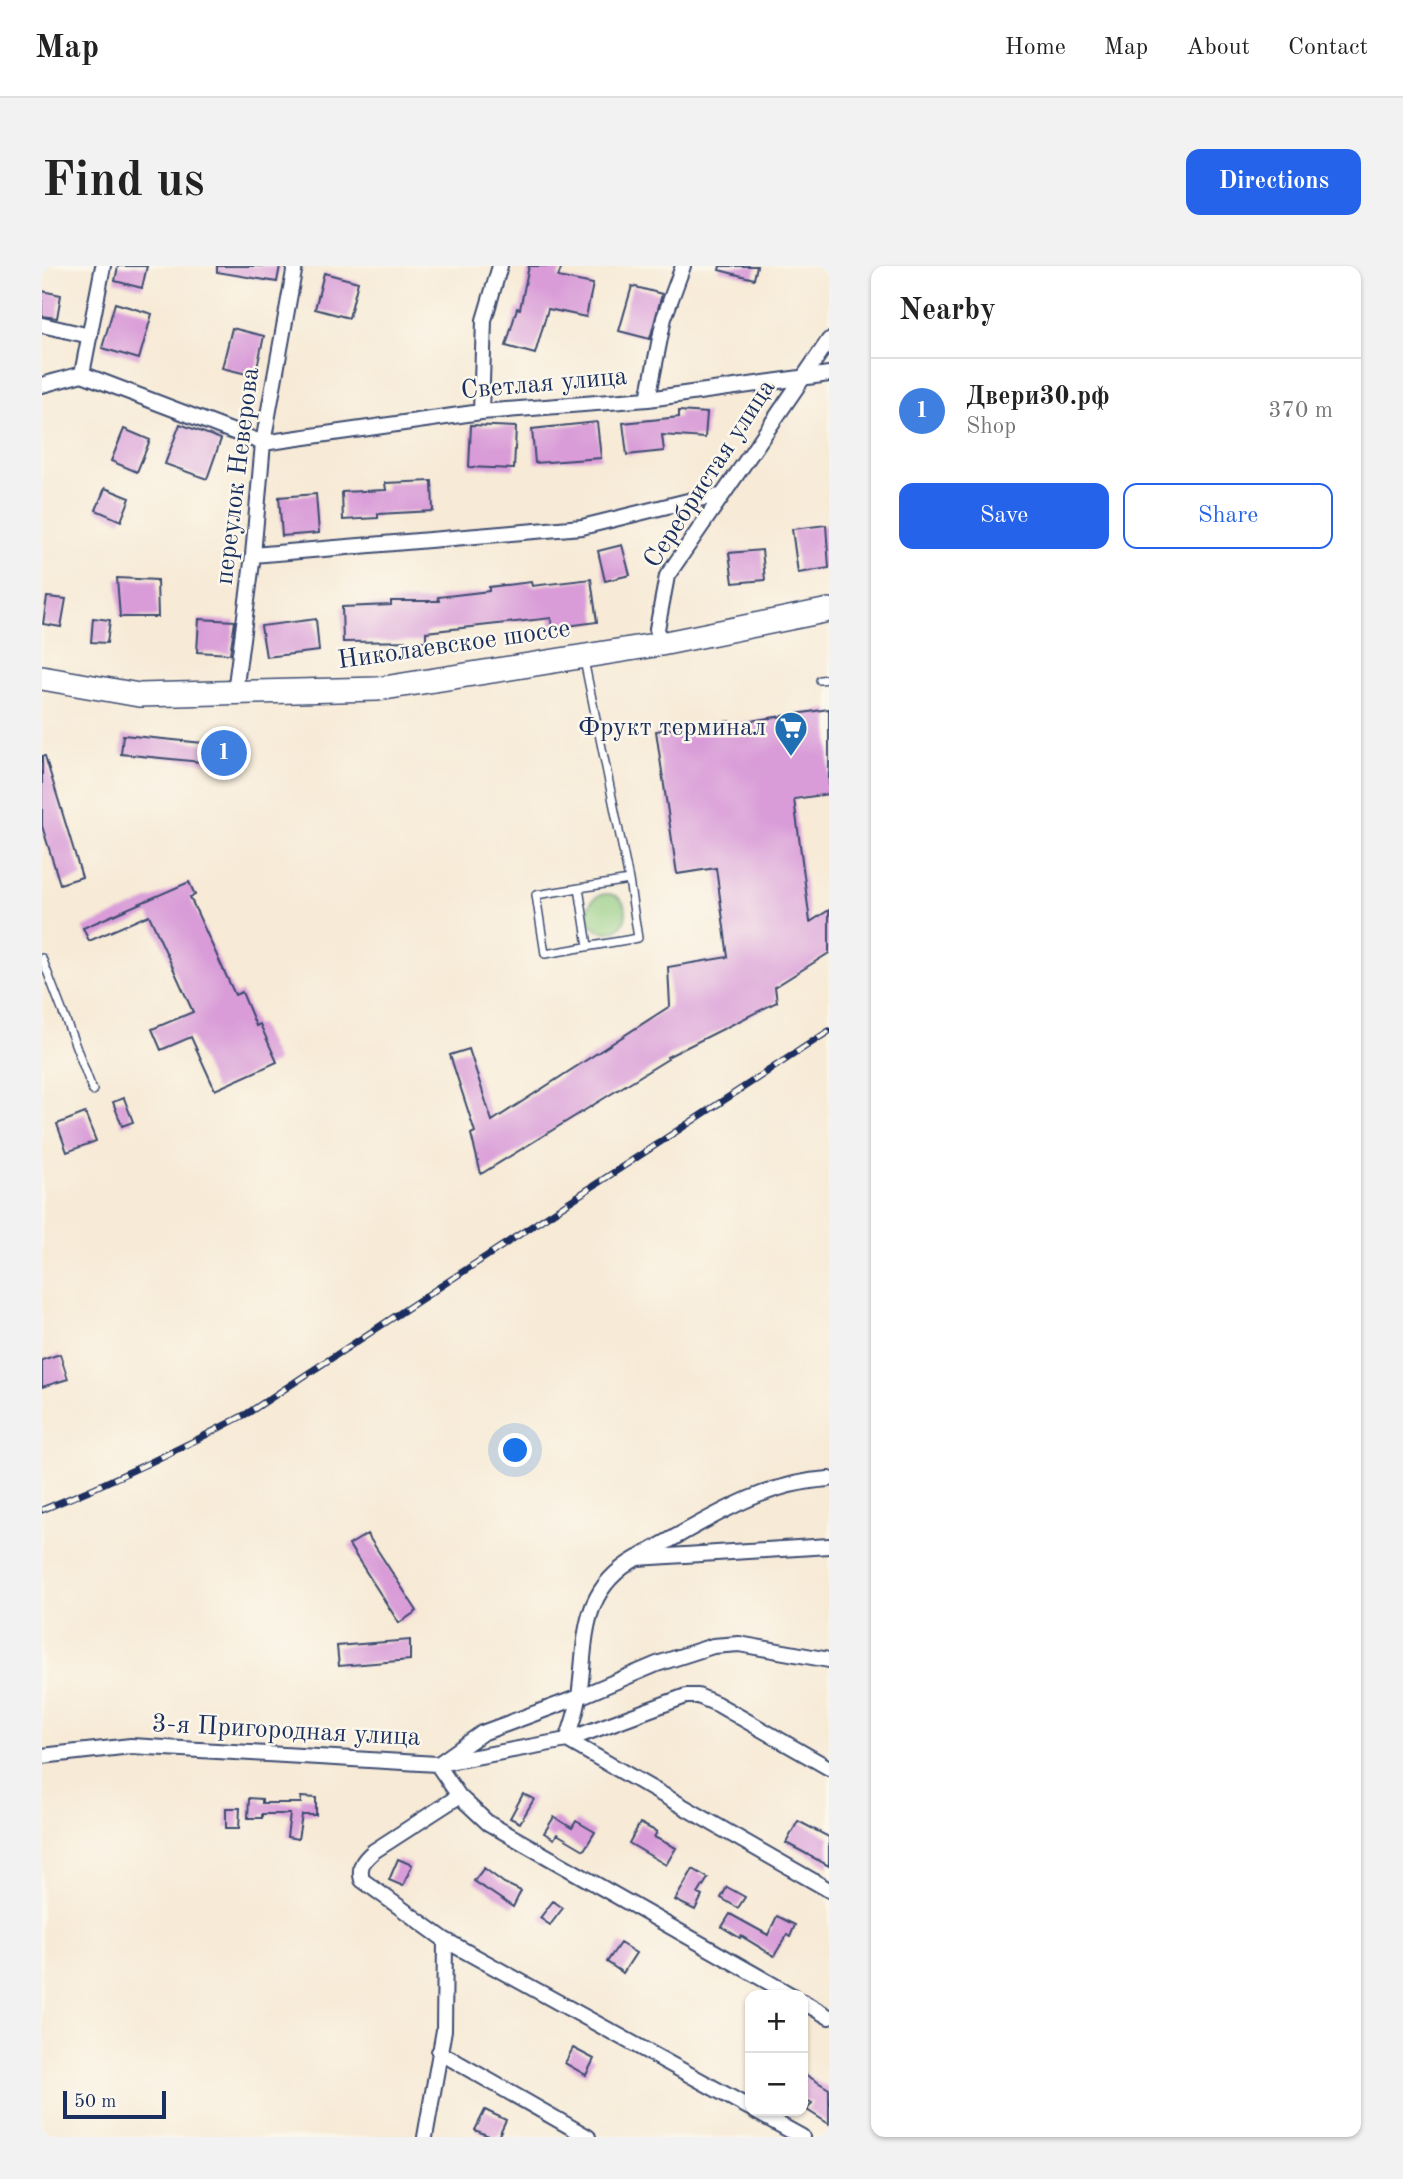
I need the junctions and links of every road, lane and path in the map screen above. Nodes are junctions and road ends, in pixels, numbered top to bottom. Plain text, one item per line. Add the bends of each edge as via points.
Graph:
1 (103, 266) edge
2 (295, 266) edge
3 (500, 266) edge
4 (683, 266) edge
5 (42, 325) edge
6 (90, 336) junction
7 (829, 340) edge
8 (82, 374) junction
9 (829, 374) edge
10 (803, 378) junction
11 (42, 385) edge
12 (648, 399) junction
13 (481, 412) junction
14 (263, 443) junction
15 (721, 496) junction
16 (253, 555) junction
17 (829, 610) edge
18 (661, 644) junction
19 (583, 656) junction
20 (42, 678) edge
21 (829, 679) edge
22 (820, 680) dead end
23 (235, 692) junction
24 (629, 880) junction
25 (579, 888) junction
26 (588, 946) junction
27 (42, 958) edge
28 (93, 1091) dead end
29 (829, 1479) edge
30 (829, 1546) edge
31 (637, 1558) junction
32 (829, 1660) edge
33 (579, 1697) junction
34 (567, 1740) junction
35 (42, 1756) edge
36 (437, 1765) junction
37 (829, 1768) edge
38 (459, 1796) junction
39 (829, 1890) edge
40 (445, 1940) junction
41 (782, 1990) edge
42 (808, 2005) edge
43 (829, 2017) edge
44 (439, 2052) junction
45 (745, 2106) edge
46 (763, 2116) edge
47 (425, 2137) edge
48 (587, 2137) edge
49 (802, 2137) edge

1 - 6 street
2 - 14 street, переулок Неверова
3 - 13 street via 484,320
4 - 12 street via 664,318
5 - 6 street
6 - 8 street
7 - 10 street, Серебристая улица
8 - 11 street
8 - 14 street
9 - 10 street, Светлая улица
10 - 12 street, Светлая улица
10 - 15 street, Серебристая улица
12 - 13 street, Светлая улица
13 - 14 street, Светлая улица
14 - 16 street, переулок Неверова
15 - 16 street via 582,527
15 - 18 street, Серебристая улица via 667,576 657,629
16 - 23 street, переулок Неверова
17 - 18 main road, Николаевское шоссе
18 - 19 main road, Николаевское шоссе
19 - 23 main road, Николаевское шоссе via 378,689
19 - 24 lane
20 - 23 main road, Николаевское шоссе via 139,695
21 - 22 lane
24 - 25 lane
24 - 26 lane via 638,938
25 - 26 lane
25 - 26 lane via 536,895 541,930 545,954
27 - 28 lane
29 - 31 street via 804,1480 754,1495
30 - 31 street
31 - 33 street via 607,1582 592,1608
32 - 33 street via 739,1644 713,1646
33 - 34 street
33 - 36 street via 481,1733
34 - 36 street
34 - 37 street via 675,1698 698,1696
34 - 39 street
35 - 36 street, 3-я Пригородная улица via 131,1746
36 - 38 street, 3-я Пригородная улица
38 - 40 street via 374,1852 360,1869 362,1880
38 - 41 street, 3-я Пригородная улица via 488,1824
40 - 44 street via 444,2030
40 - 45 street
42 - 43 street
44 - 47 street
44 - 48 street
46 - 49 street

